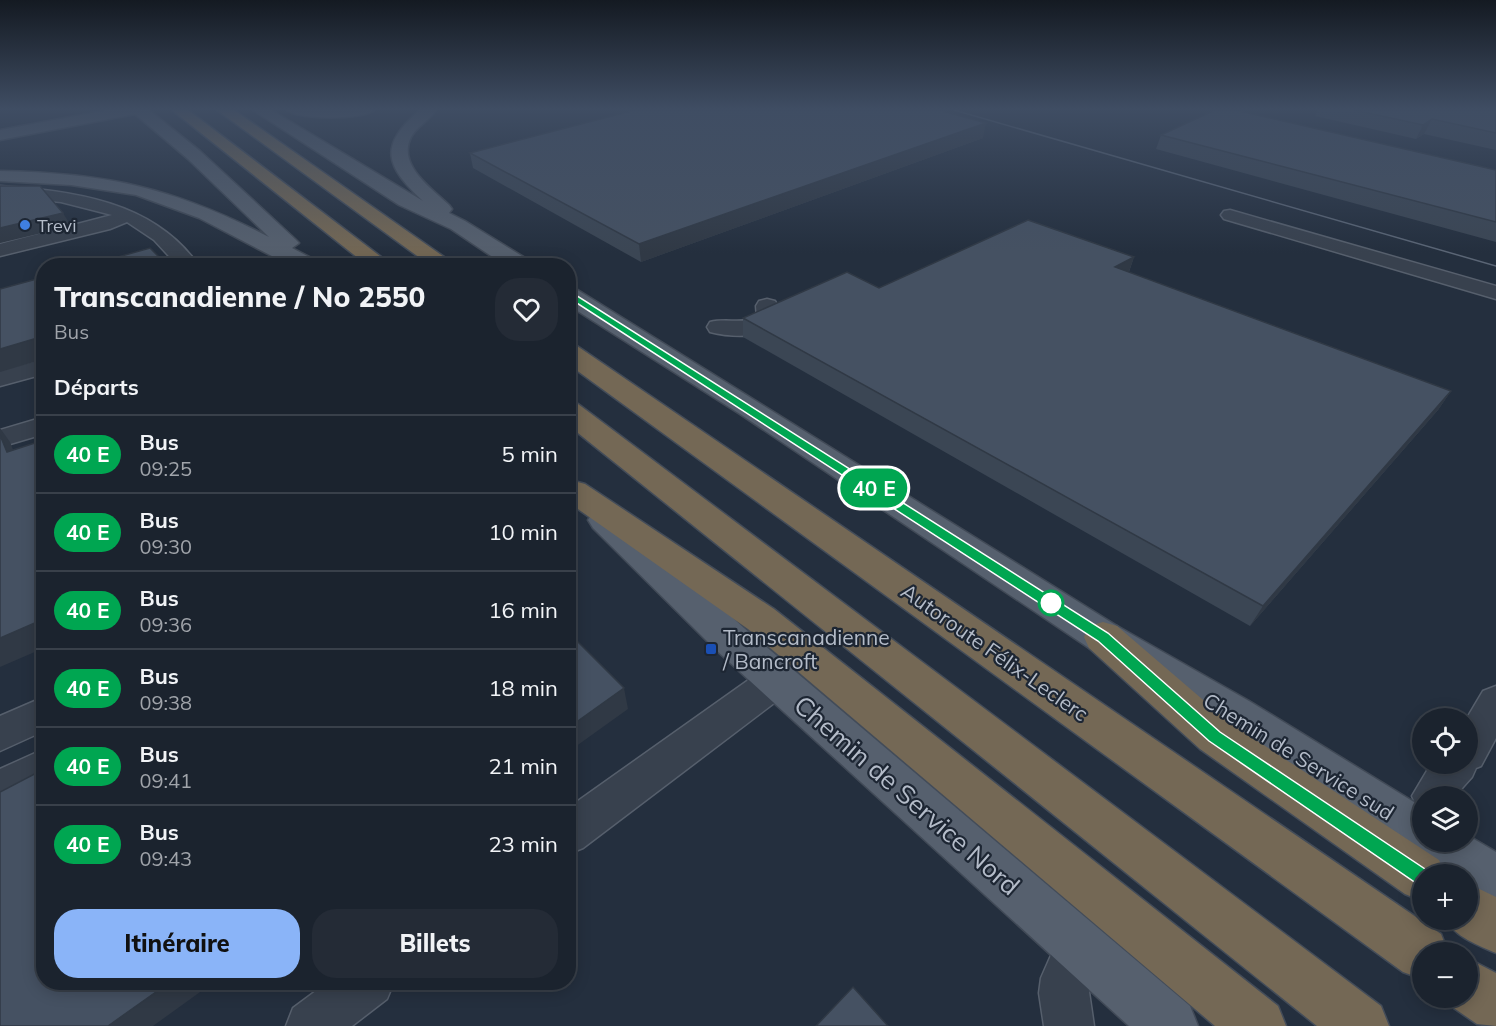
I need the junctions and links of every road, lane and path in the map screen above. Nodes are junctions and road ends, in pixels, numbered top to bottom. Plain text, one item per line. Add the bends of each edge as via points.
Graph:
1 (198, 158) edge
2 (241, 158) edge
3 (292, 158) edge
4 (337, 158) edge
5 (399, 158) edge
6 (0, 176) edge
7 (0, 191) edge
8 (1230, 214) dead end
9 (127, 216) junction
10 (458, 225) junction
11 (0, 250) edge
12 (176, 258) edge
13 (294, 258) edge
14 (302, 258) edge
15 (372, 258) edge
16 (435, 258) edge
17 (510, 258) edge
18 (1496, 293) edge
19 (576, 299) edge
20 (767, 306) edge
21 (718, 327) dead end
22 (576, 357) edge
23 (36, 368) edge
24 (0, 379) edge
25 (576, 416) edge
26 (36, 428) edge
27 (0, 439) edge
28 (576, 494) edge
29 (576, 496) edge
30 (1103, 637) junction
31 (777, 680) junction
32 (1496, 702) edge
33 (36, 717) edge
34 (0, 734) edge
35 (1478, 734) edge
36 (36, 771) edge
37 (0, 789) edge
38 (1412, 815) edge
39 (576, 828) edge
40 (1462, 852) edge
41 (1412, 870) edge
42 (1496, 880) edge
43 (1478, 915) edge
44 (1496, 927) edge
45 (1412, 946) edge
46 (1082, 950) junction
47 (359, 990) edge
48 (1478, 993) edge
49 (1496, 1005) edge
50 (311, 1026) edge
51 (1069, 1026) edge
52 (1170, 1026) edge
53 (1258, 1026) edge
54 (1361, 1026) edge

1 - 14 main road
2 - 15 highway
3 - 16 highway
4 - 10 main road via 406,201
5 - 10 main road via 417,184
6 - 13 main road via 93,182 155,194 219,220
7 - 9 street via 58,197
8 - 18 street
9 - 11 street
9 - 12 street via 156,232
10 - 17 main road
19 - 30 main road, Chemin de Service sud
20 - 21 street via 769,321 748,329
22 - 45 highway, Autoroute Félix-Leclerc
23 - 24 street
25 - 54 highway
26 - 27 street
28 - 53 highway via 761,619
29 - 31 main road, Chemin de Service Nord
30 - 38 main road, Chemin de Service sud
30 - 41 highway via 1215,736
31 - 39 street
31 - 46 main road, Chemin de Service Nord
32 - 35 street
33 - 34 street
36 - 37 street
40 - 42 main road, Chemin de Service sud
43 - 44 highway
46 - 51 street via 1065,975 1062,988
46 - 52 main road, Chemin de Service Nord
47 - 50 street
48 - 49 highway

